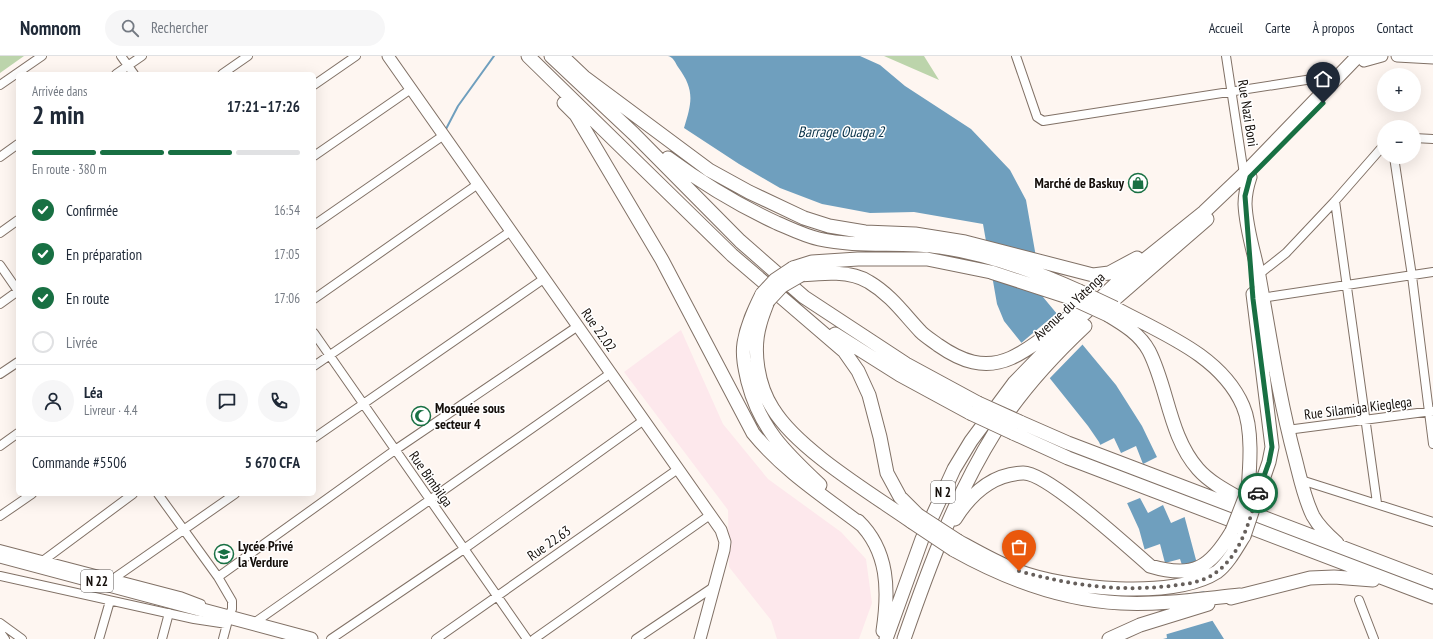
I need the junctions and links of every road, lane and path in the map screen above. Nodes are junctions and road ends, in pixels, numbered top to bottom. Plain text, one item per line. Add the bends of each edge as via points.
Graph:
1 (42, 56) edge
2 (121, 56) edge
3 (142, 56) edge
4 (248, 56) edge
5 (356, 56) edge
6 (388, 56) edge
7 (519, 56) edge
8 (528, 56) edge
9 (551, 56) edge
10 (562, 56) edge
11 (1016, 56) edge
12 (1226, 56) edge
13 (1382, 56) edge
14 (1397, 56) edge
15 (1364, 58) edge
16 (1433, 58) edge
17 (128, 66) junction
18 (19, 72) edge
19 (119, 72) edge
20 (132, 72) edge
21 (225, 72) edge
22 (16, 74) edge
23 (1339, 75) junction
24 (316, 84) edge
25 (0, 85) edge
26 (411, 89) junction
27 (1231, 92) junction
28 (634, 134) junction
29 (444, 135) junction
30 (1421, 138) edge
31 (1433, 139) edge
32 (16, 145) edge
33 (1377, 153) edge
34 (316, 155) edge
35 (0, 157) edge
36 (1395, 164) edge
37 (1247, 176) junction
38 (478, 184) junction
39 (1334, 201) junction
40 (16, 221) edge
41 (316, 223) edge
42 (511, 231) junction
43 (0, 233) edge
44 (1165, 242) junction
45 (1250, 242) junction
46 (987, 252) junction
47 (0, 265) edge
48 (797, 271) junction
49 (1433, 272) edge
50 (1258, 275) junction
51 (1412, 276) junction
52 (545, 278) junction
53 (1347, 285) junction
54 (16, 288) edge
55 (16, 292) edge
56 (1075, 295) junction
57 (316, 298) edge
58 (765, 298) junction
59 (1261, 298) junction
60 (0, 304) edge
61 (796, 309) junction
62 (1111, 312) junction
63 (578, 326) junction
64 (1071, 327) junction
65 (316, 336) edge
66 (329, 355) junction
67 (16, 363) edge
68 (316, 365) edge
69 (1037, 367) junction
70 (611, 373) junction
71 (0, 374) edge
72 (363, 404) junction
73 (974, 408) junction
74 (1431, 411) edge
75 (644, 420) junction
76 (1365, 420) junction
77 (1287, 430) junction
78 (16, 434) edge
79 (316, 437) edge
80 (1433, 444) edge
81 (0, 446) edge
82 (395, 450) junction
83 (678, 469) junction
84 (1301, 480) junction
85 (1253, 492) junction
86 (29, 496) edge
87 (130, 496) edge
88 (159, 496) edge
89 (232, 496) edge
90 (430, 499) junction
91 (1377, 503) junction
92 (710, 515) junction
93 (0, 516) edge
94 (915, 518) junction
95 (1433, 522) edge
96 (1284, 525) junction
97 (863, 526) junction
98 (183, 530) junction
99 (956, 545) junction
100 (1341, 547) junction
101 (0, 549) edge
102 (464, 549) junction
103 (936, 552) junction
104 (0, 556) edge
105 (44, 560) junction
106 (0, 562) edge
107 (1201, 574) junction
108 (0, 576) edge
109 (218, 577) junction
110 (113, 579) junction
111 (1387, 581) junction
112 (1433, 582) edge
113 (716, 586) junction
114 (497, 596) junction
115 (887, 597) junction
116 (1433, 597) edge
117 (1359, 600) dead end
118 (110, 601) junction
119 (1208, 601) junction
120 (169, 613) junction
121 (228, 620) junction
122 (0, 623) edge
123 (254, 623) junction
124 (0, 632) edge
125 (5, 639) edge
126 (22, 639) edge
127 (100, 639) edge
128 (162, 639) edge
129 (223, 639) edge
130 (282, 639) edge
131 (311, 639) edge
132 (331, 639) edge
133 (436, 639) edge
134 (527, 639) edge
135 (534, 639) edge
136 (636, 639) edge
137 (700, 639) edge
138 (874, 639) edge
139 (881, 639) edge
140 (886, 639) edge
141 (904, 639) edge
142 (1109, 639) edge
143 (1374, 639) edge

1 - 18 street
2 - 17 street
3 - 17 street
4 - 21 street
5 - 24 street
6 - 26 street, Rue 22.02
7 - 97 main road via 576,115 662,260 753,433 775,458
8 - 61 main road via 732,255
9 - 28 main road
10 - 46 main road via 584,77 709,170 804,218 828,226 865,232 940,237
11 - 27 street via 1040,121
12 - 27 street, Rue Nazi Boni
13 - 15 street
14 - 16 street
15 - 23 main road, Avenue du Yatenga / N 2
15 - 37 main road, Avenue du Yatenga / N 2
17 - 19 street
17 - 20 street
22 - 25 street
23 - 27 street
23 - 37 main road, Avenue du Yatenga / N 2
26 - 29 street, Rue 22.02
26 - 34 street
27 - 37 street, Rue Nazi Boni
28 - 46 main road via 697,179 749,210 797,232 838,242
28 - 73 main road via 740,241 804,297
29 - 38 street, Rue 22.02
29 - 41 street
30 - 31 street
32 - 35 street
33 - 39 street
36 - 51 street
37 - 44 main road, Avenue du Yatenga / N 2
37 - 45 main road via 1245,204
37 - 64 main road, Avenue du Yatenga / N 2 via 1209,218 1106,307
38 - 42 street, Rue 22.02
38 - 57 street
39 - 50 street via 1286,252
39 - 53 street
40 - 43 street
42 - 52 street, Rue 22.02
42 - 66 street
44 - 46 main road via 1110,273 1093,275 1037,260
44 - 64 main road, Avenue du Yatenga / N 2 via 1122,278
45 - 50 main road
45 - 85 main road via 1253,299 1272,447 1269,462
46 - 56 main road via 1042,274
47 - 54 street
48 - 56 main road via 812,262 927,259 991,272 1044,289
48 - 58 main road, bridge
48 - 64 main road via 849,275 868,281 892,298 922,334 948,352 972,363 990,364 1010,358
49 - 51 street
50 - 59 main road
51 - 53 street
51 - 74 street
52 - 63 street, Rue 22.02
52 - 72 street
53 - 59 street
53 - 76 street
55 - 60 street
56 - 62 main road, bridge
58 - 94 main road via 756,353 761,382 773,410 803,443 833,466
58 - 97 main road via 749,325 744,343 744,364 761,419 777,442
59 - 77 main road
61 - 73 main road via 900,375
61 - 94 main road via 844,351 858,371 870,402 887,473
62 - 85 main road via 1173,339 1213,364 1231,386 1243,407 1250,439
62 - 96 main road via 1138,336 1149,350 1183,445 1198,469 1213,482
63 - 70 street, Rue 22.02
63 - 82 street
64 - 69 main road, Avenue du Yatenga / N 2
65 - 66 street, Rue Bimbilga
66 - 68 street
66 - 72 street, Rue Bimbilga
67 - 71 street
69 - 103 main road, Avenue du Yatenga / N 2 via 985,449 955,504
69 - 140 main road, Avenue du Yatenga / N 2 via 1014,383 954,469 922,539
70 - 75 street, Rue 22.02
70 - 90 street
72 - 79 street
72 - 82 street, Rue Bimbilga
73 - 96 main road, bridge via 1020,422
73 - 111 main road, bridge via 1013,433 1068,458
74 - 76 street, Rue Silamiga Kieglega
74 - 80 street
75 - 83 street, Rue 22.02
75 - 102 street
76 - 77 street, Rue Silamiga Kieglega
76 - 91 street
77 - 84 main road
78 - 81 street
82 - 90 street, Rue Bimbilga
82 - 109 street
83 - 92 street, Rue 22.02
83 - 114 street, Rue 22.63
84 - 91 street
84 - 100 main road via 1313,515 1321,528
85 - 107 main road, bridge via 1238,533
86 - 93 street
87 - 105 street
88 - 98 street
89 - 98 street
90 - 102 street, Rue Bimbilga
90 - 123 street
91 - 95 street
92 - 113 street, Rue 22.02 via 721,530 725,542
92 - 135 street
94 - 99 main road, bridge
96 - 100 main road
97 - 115 main road via 877,547 885,567
98 - 109 street
98 - 110 street
99 - 107 main road via 1019,571 1062,582 1104,588 1153,588
99 - 119 main road via 981,565 1014,580 1060,593 1120,603
100 - 112 main road
101 - 105 street
102 - 114 street, Rue Bimbilga
102 - 132 street
103 - 107 main road via 962,508 979,488 997,479 1023,473 1045,480 1150,566
103 - 141 main road, Avenue du Yatenga / N 2
104 - 121 main road, N 22
105 - 110 street
106 - 121 main road, N 22
108 - 118 street
109 - 121 street via 232,601
110 - 121 street via 180,596
111 - 116 main road
111 - 119 main road via 1310,578
113 - 136 street
113 - 137 street, Rue 22.02
114 - 133 street, Rue 22.63
114 - 134 street, Rue Bimbilga
115 - 138 main road
115 - 139 main road
117 - 143 street
118 - 120 street
118 - 127 street
119 - 142 main road
120 - 121 street via 194,619
120 - 128 street
121 - 123 main road, N 22
121 - 129 street
121 - 130 main road, N 22
122 - 126 street
123 - 131 main road, N 22
124 - 125 street

